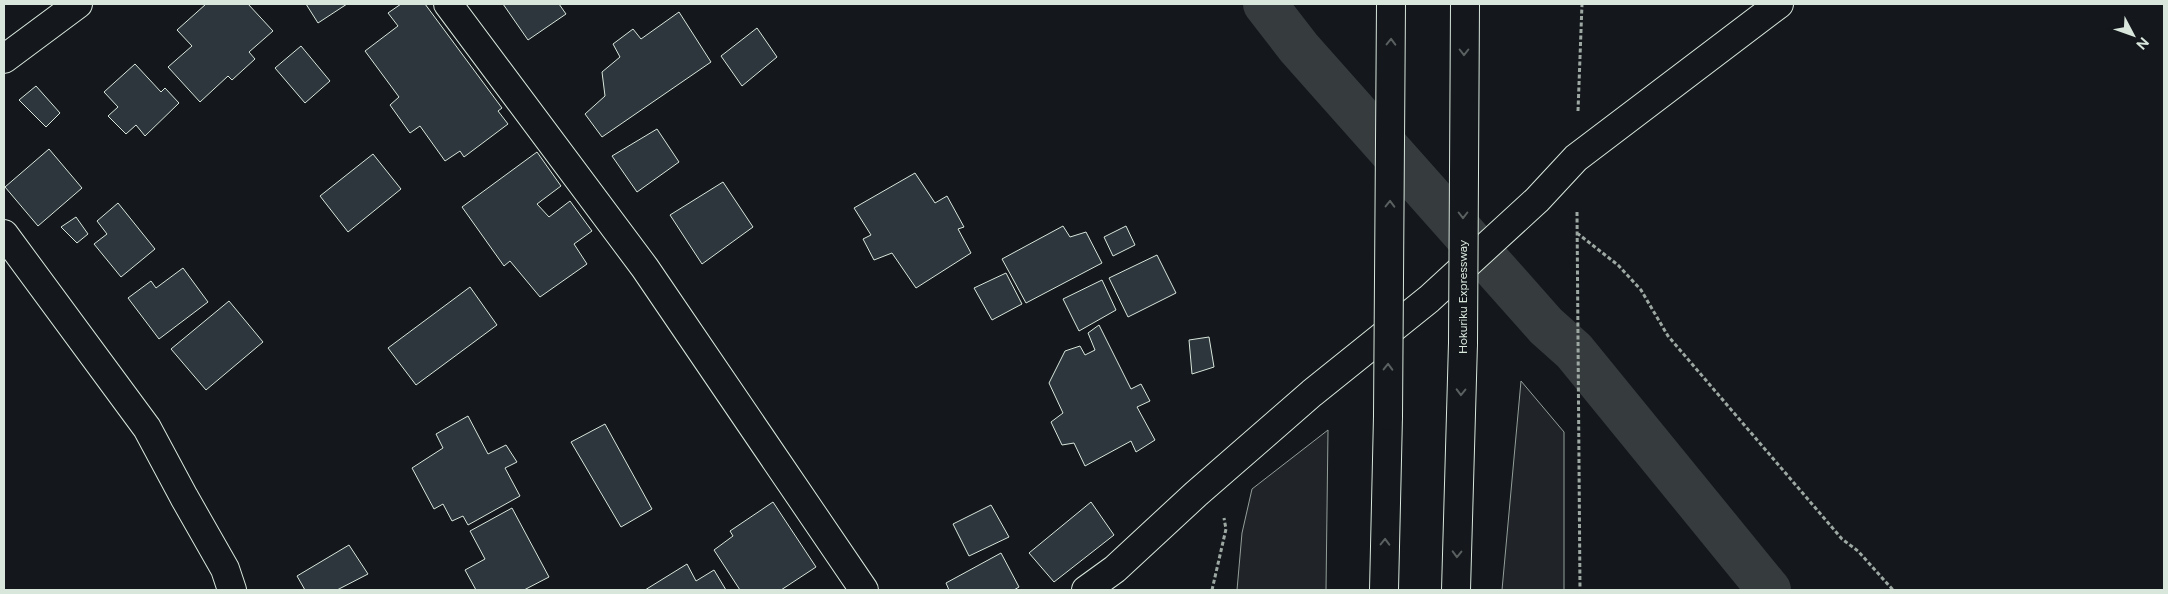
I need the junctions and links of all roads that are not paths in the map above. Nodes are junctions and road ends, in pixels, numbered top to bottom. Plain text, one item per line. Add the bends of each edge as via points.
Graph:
1 (78, 4) edge
2 (448, 4) edge
3 (1391, 4) edge
4 (1464, 4) edge
5 (1779, 4) edge
6 (4, 59) edge
7 (4, 234) edge
8 (232, 590) edge
9 (864, 590) edge
10 (1086, 590) edge
11 (1384, 590) edge
12 (1456, 590) edge

1 - 6 main road
2 - 9 main road via 646,268
11 -> 3 main road, bridge
4 -> 12 main road, Hokuriku Expressway, bridge via 1463,343
5 - 10 main road via 1576,158 1537,200 1430,299 1312,393 1115,569
7 - 8 main road via 147,428 225,569

